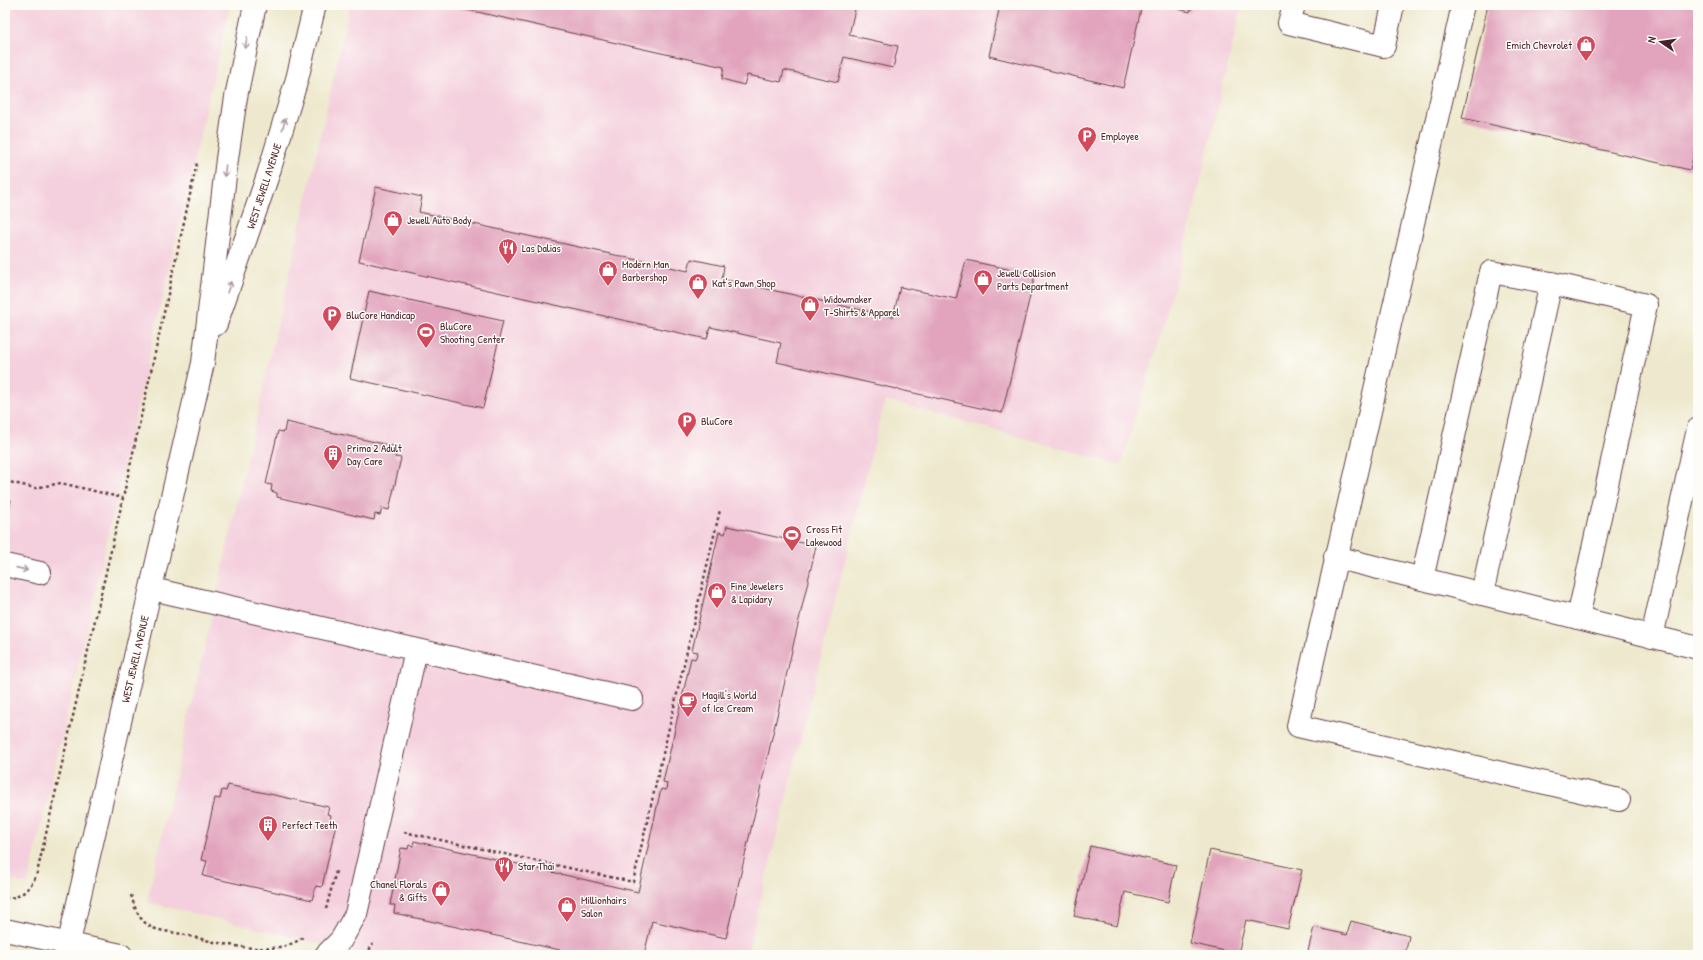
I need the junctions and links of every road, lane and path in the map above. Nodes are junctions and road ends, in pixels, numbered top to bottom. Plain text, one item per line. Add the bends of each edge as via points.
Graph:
1 (255, 5) edge
2 (315, 5) edge
3 (1294, 5) edge
4 (1393, 5) edge
5 (1463, 5) edge
6 (1551, 283) junction
7 (165, 304) dead end
8 (203, 363) junction
9 (1698, 429) edge
10 (5, 481) edge
11 (123, 498) junction
12 (720, 510) dead end
13 (1335, 557) junction
14 (5, 565) edge
15 (40, 573) dead end
16 (1422, 579) junction
17 (152, 589) junction
18 (1482, 594) junction
19 (1578, 618) junction
20 (1652, 637) junction
21 (1698, 648) edge
22 (416, 650) junction
23 (632, 699) dead end
24 (1619, 800) dead end
25 (402, 838) dead end
26 (337, 864) dead end
27 (131, 895) dead end
28 (5, 898) edge
29 (325, 912) dead end
30 (5, 930) edge
31 (306, 935) dead end
32 (375, 939) dead end
33 (67, 950) edge
34 (121, 955) edge
35 (326, 955) edge
36 (366, 955) edge

1 -> 8 main road, WEST JEWELL AVENUE via 237,90
8 -> 2 main road, WEST JEWELL AVENUE via 270,168 297,79
3 - 4 main road via 1289,23 1384,46
5 - 13 main road
6 - 16 main road via 1491,272
6 - 18 main road
6 - 19 main road via 1646,305
7 - 11 path
8 - 17 main road, WEST JEWELL AVENUE
9 - 20 main road
10 - 11 path via 35,488 61,483
11 - 28 path via 37,873 32,885 24,893
12 - 25 path via 633,882 404,830
13 - 16 main road
13 - 24 main road via 1298,726
14 -> 15 main road
16 - 18 main road
17 - 22 main road
17 - 33 main road, WEST JEWELL AVENUE
18 - 19 main road
19 - 20 main road
20 - 21 main road
22 - 23 main road
22 - 35 main road via 356,914 341,940
26 - 29 path
27 - 31 path via 138,916 150,927 235,948 280,948 300,941
30 - 33 main road
32 - 36 path
33 - 34 main road

